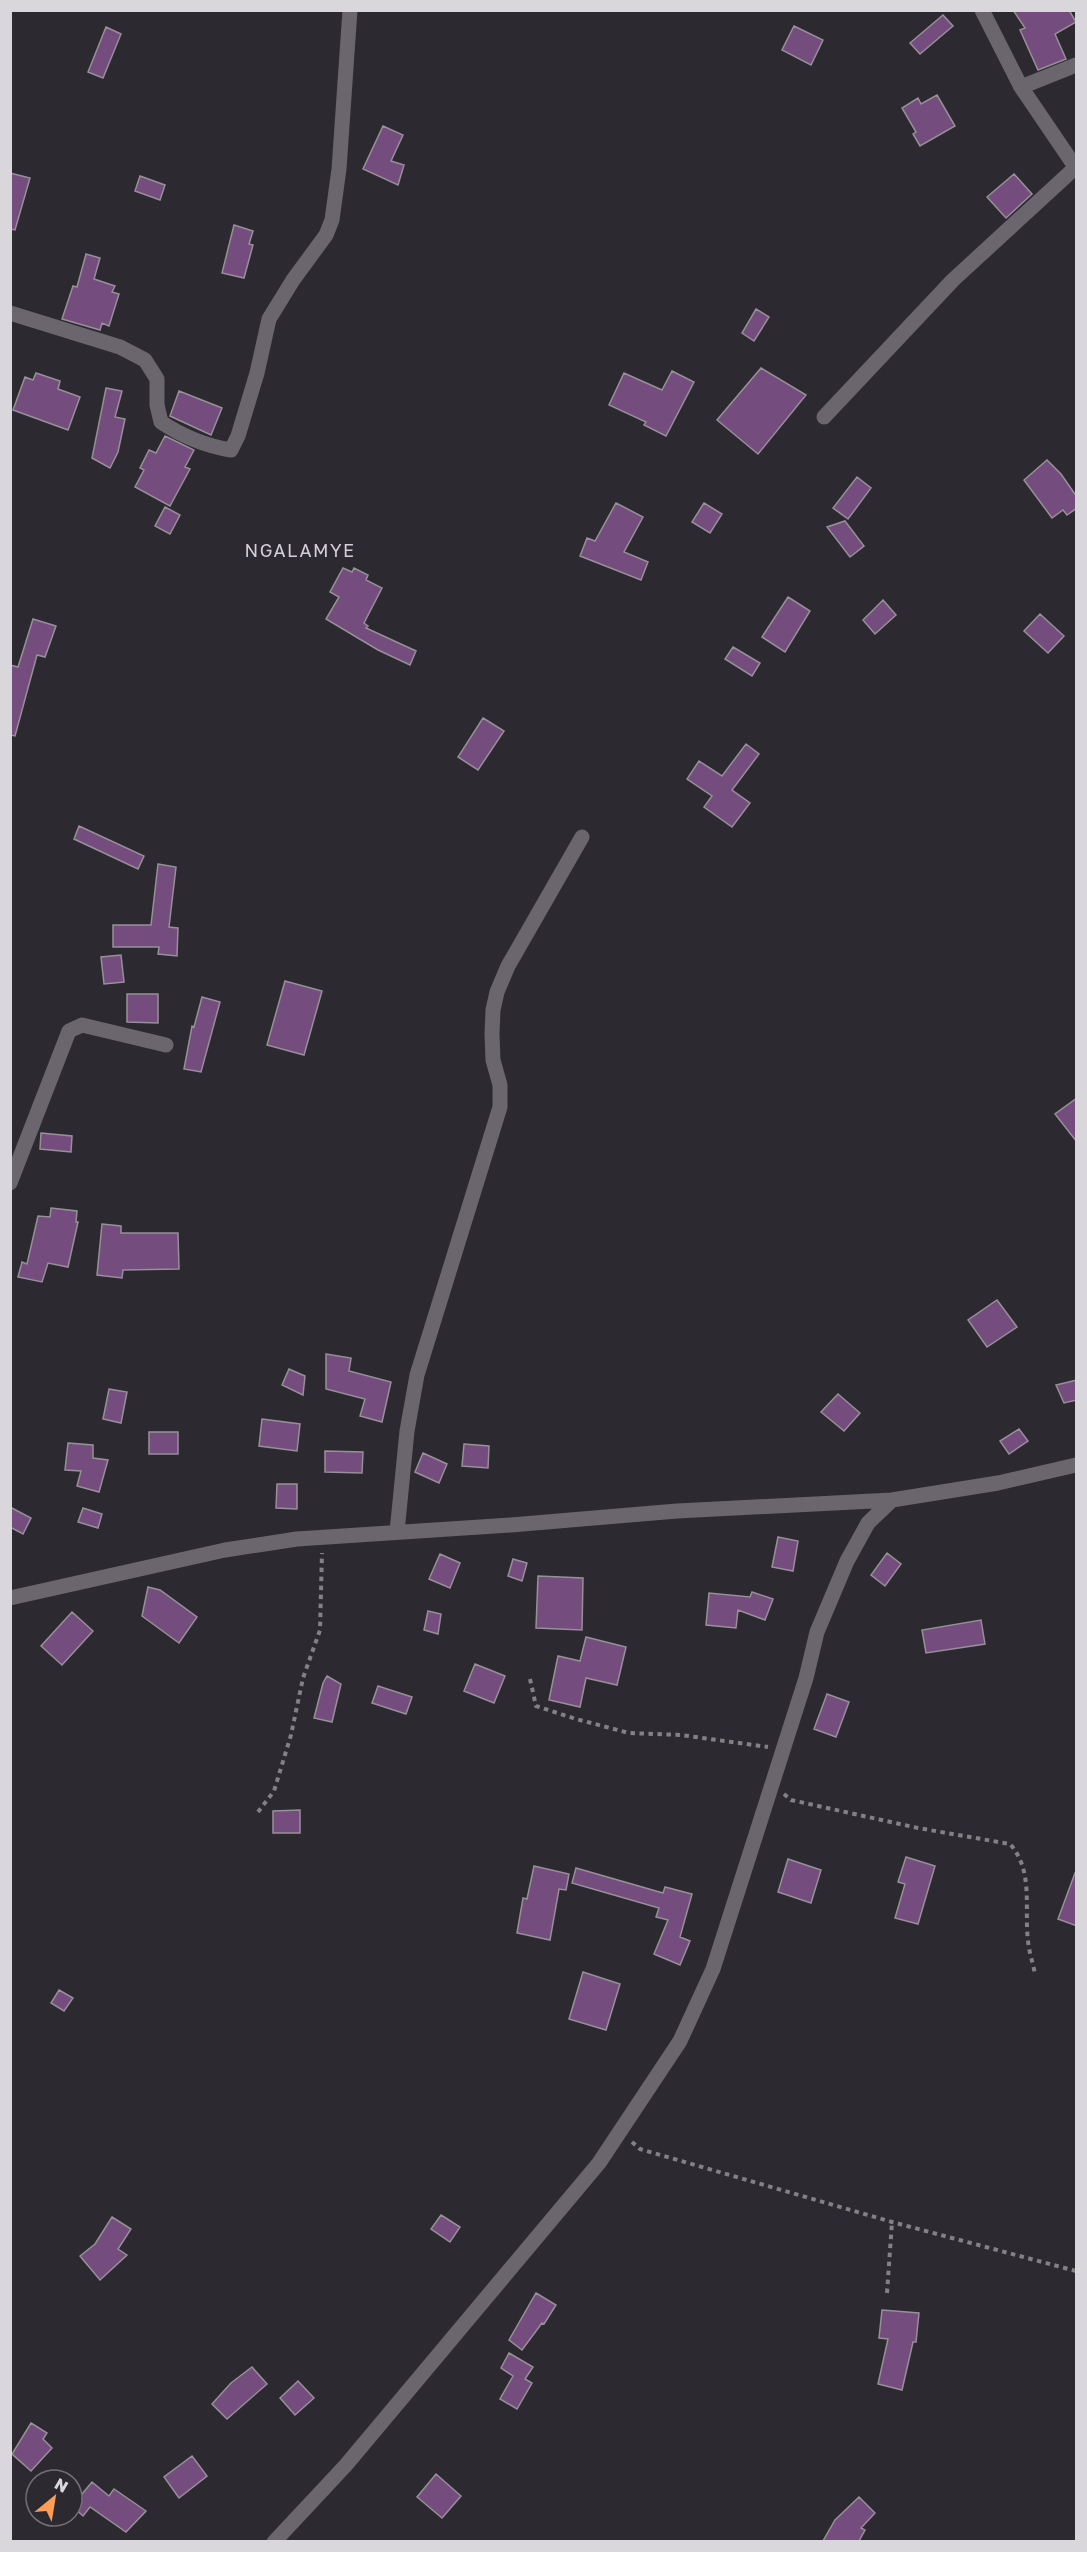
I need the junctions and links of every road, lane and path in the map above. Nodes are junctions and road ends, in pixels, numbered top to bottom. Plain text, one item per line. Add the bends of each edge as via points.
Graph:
1 (350, 10) edge
2 (982, 10) edge
3 (1077, 64) edge
4 (1021, 87) junction
5 (1076, 168) edge
6 (10, 313) edge
7 (824, 417) dead end
8 (582, 837) dead end
9 (166, 1045) dead end
10 (10, 1183) edge
11 (1077, 1465) edge
12 (892, 1500) junction
13 (397, 1532) junction
14 (322, 1538) junction
15 (10, 1598) edge
16 (530, 1679) dead end
17 (783, 1749) junction
18 (772, 1784) junction
19 (258, 1812) dead end
20 (1035, 1974) dead end
21 (620, 2131) junction
22 (892, 2222) junction
23 (1077, 2271) edge
24 (887, 2293) dead end
25 (274, 2541) edge

1 - 6 street via 332,220 314,254 269,319 254,383 231,450 178,434 161,422 157,379 145,360 120,346
2 - 4 street
3 - 4 street
4 - 5 street
5 - 7 street via 953,280
8 - 13 street via 497,992 492,1034 500,1107 417,1375
9 - 10 street via 82,1025 69,1031
11 - 12 street via 998,1483
12 - 13 street
12 - 17 street via 868,1523 830,1598
13 - 14 street
14 - 15 street via 225,1550
14 - 19 path via 320,1630 303,1678 274,1791
16 - 17 path via 536,1706 576,1719 629,1733
17 - 18 street
18 - 20 path via 791,1800 1011,1844 1020,1855 1027,1882 1028,1941
18 - 21 street via 713,1969 680,2041
21 - 22 path via 640,2149
21 - 25 street via 599,2163 346,2465
22 - 23 path
22 - 24 path

